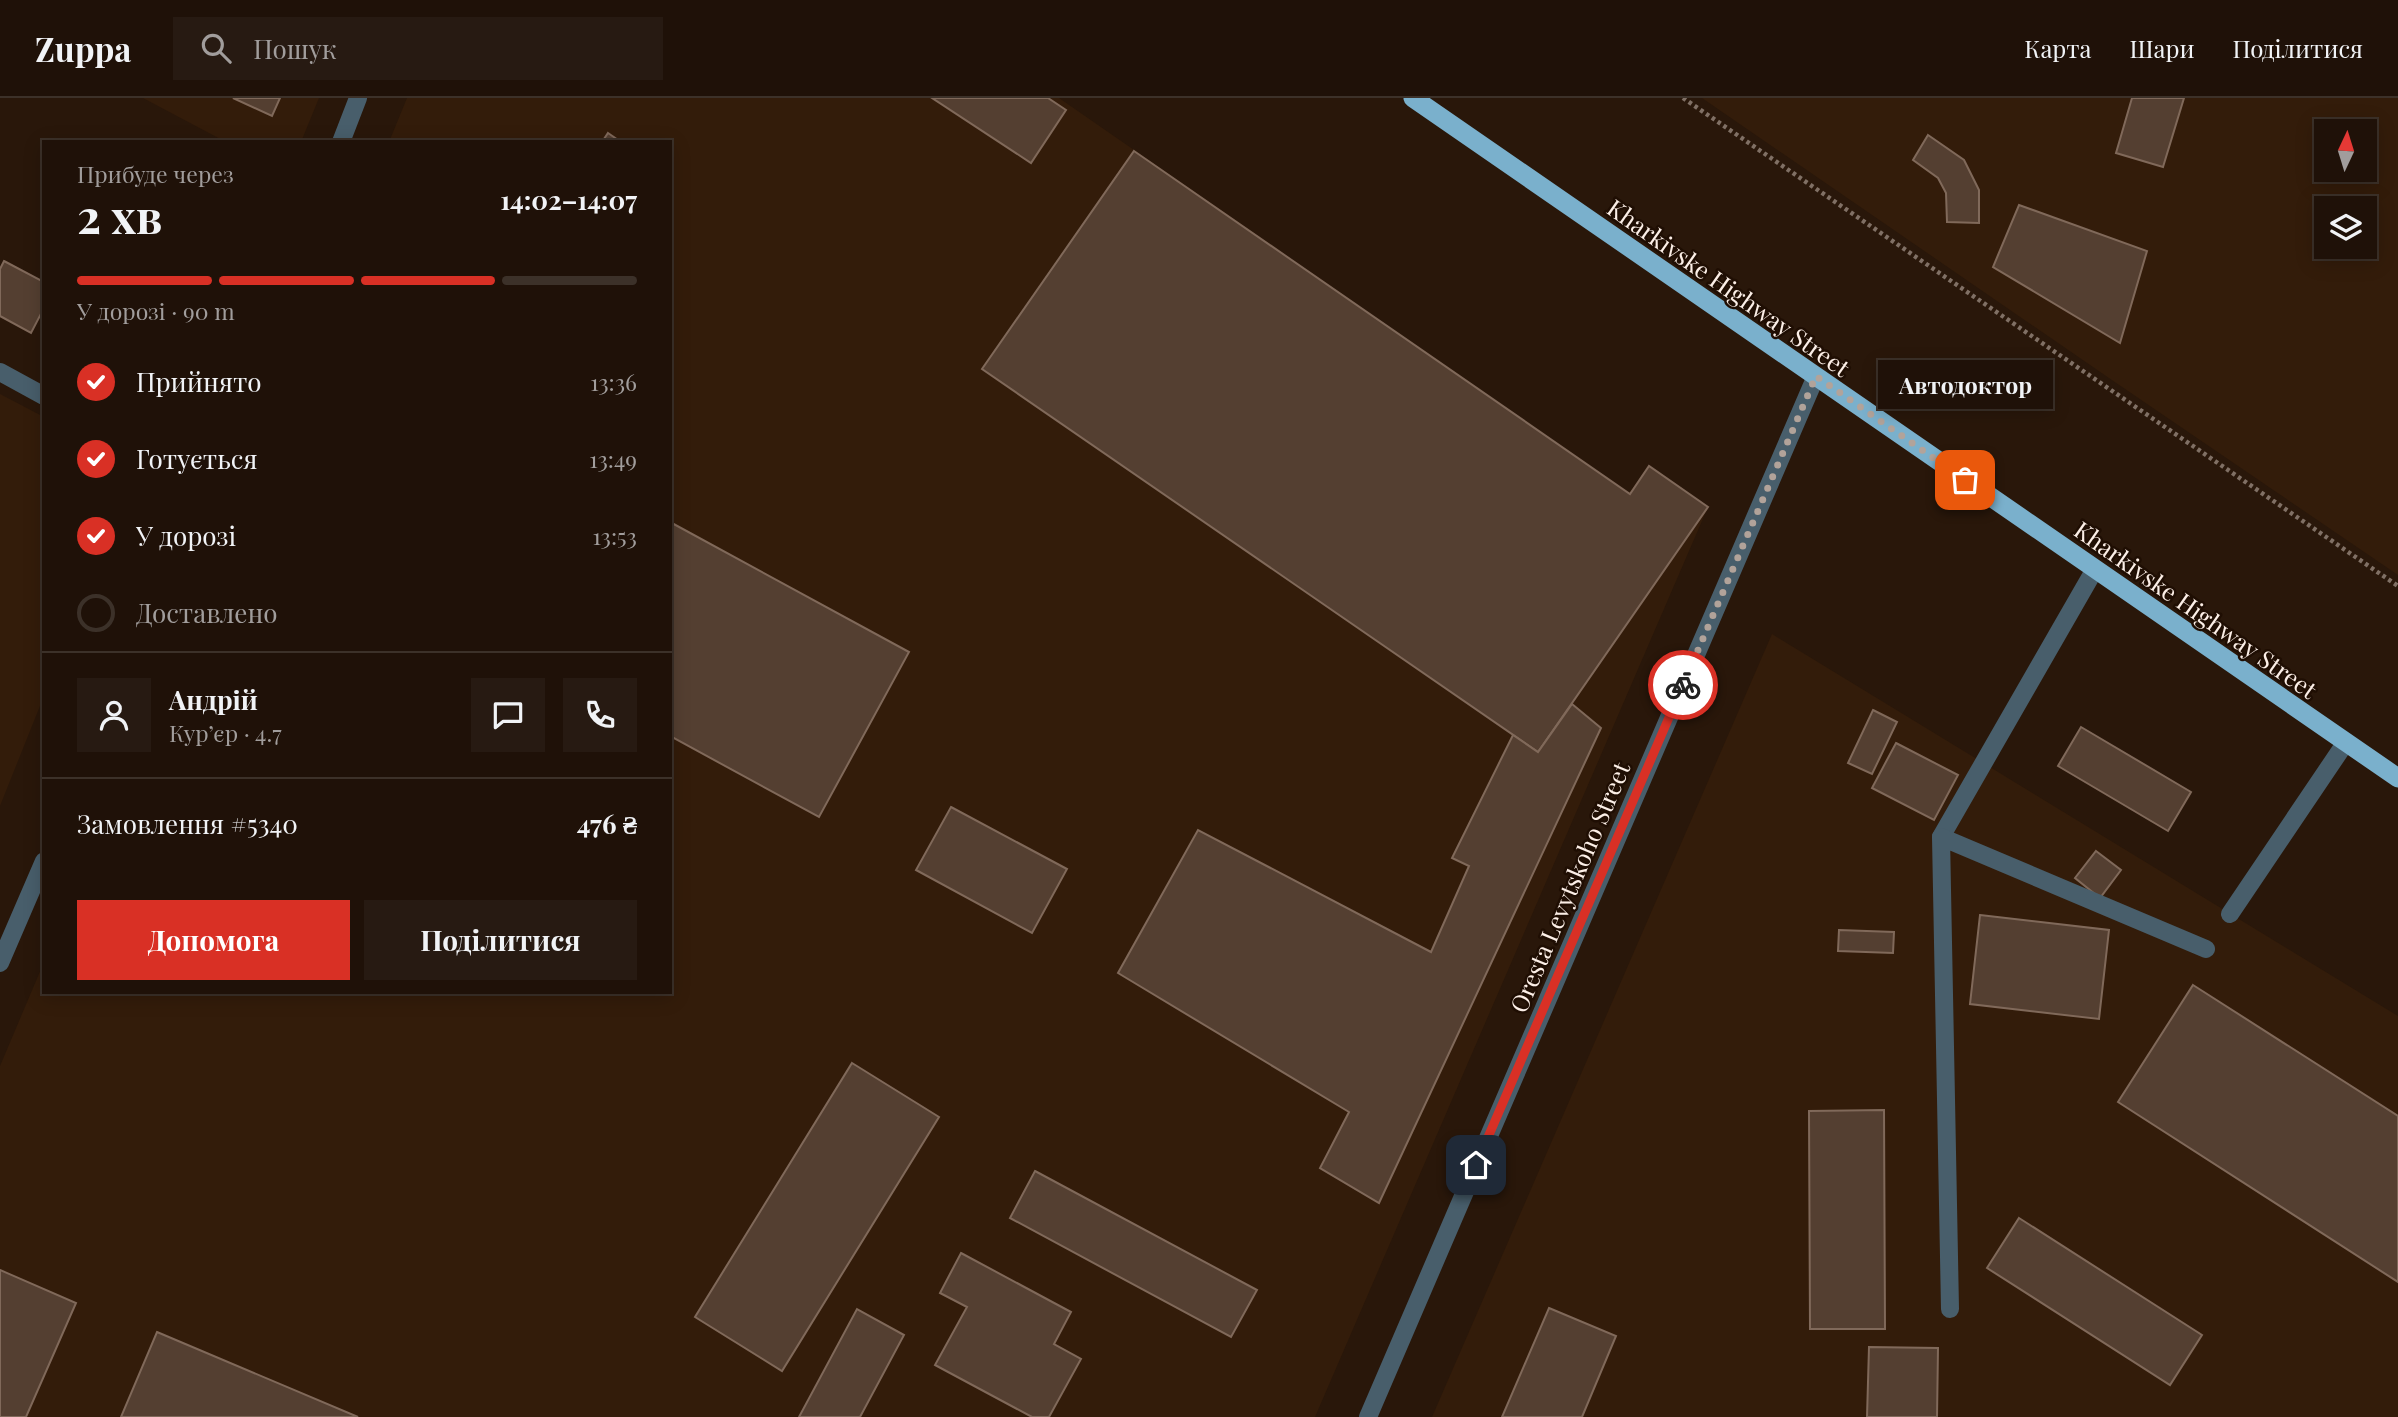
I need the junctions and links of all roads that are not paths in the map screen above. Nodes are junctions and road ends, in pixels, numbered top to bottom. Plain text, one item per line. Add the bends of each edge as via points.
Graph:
1 (358, 98) edge
2 (1413, 98) edge
3 (342, 140) edge
4 (0, 372) edge
5 (1816, 376) junction
6 (42, 395) edge
7 (2095, 569) junction
8 (2346, 742) junction
9 (2398, 778) edge
10 (1941, 837) junction
11 (42, 866) edge
12 (2230, 914) dead end
13 (2206, 949) dead end
14 (0, 963) edge
15 (1950, 1309) dead end
16 (1368, 1417) edge

1 - 3 street
2 - 5 highway, Kharkivske Highway Street
4 - 6 street
5 - 7 highway, Kharkivske Highway Street
5 - 16 street, Oresta Levytskoho Street
7 - 8 highway, Kharkivske Highway Street
7 - 10 street
8 - 9 highway, Kharkivske Highway Street
8 - 12 street
10 - 13 street
10 - 15 street
11 - 14 street

